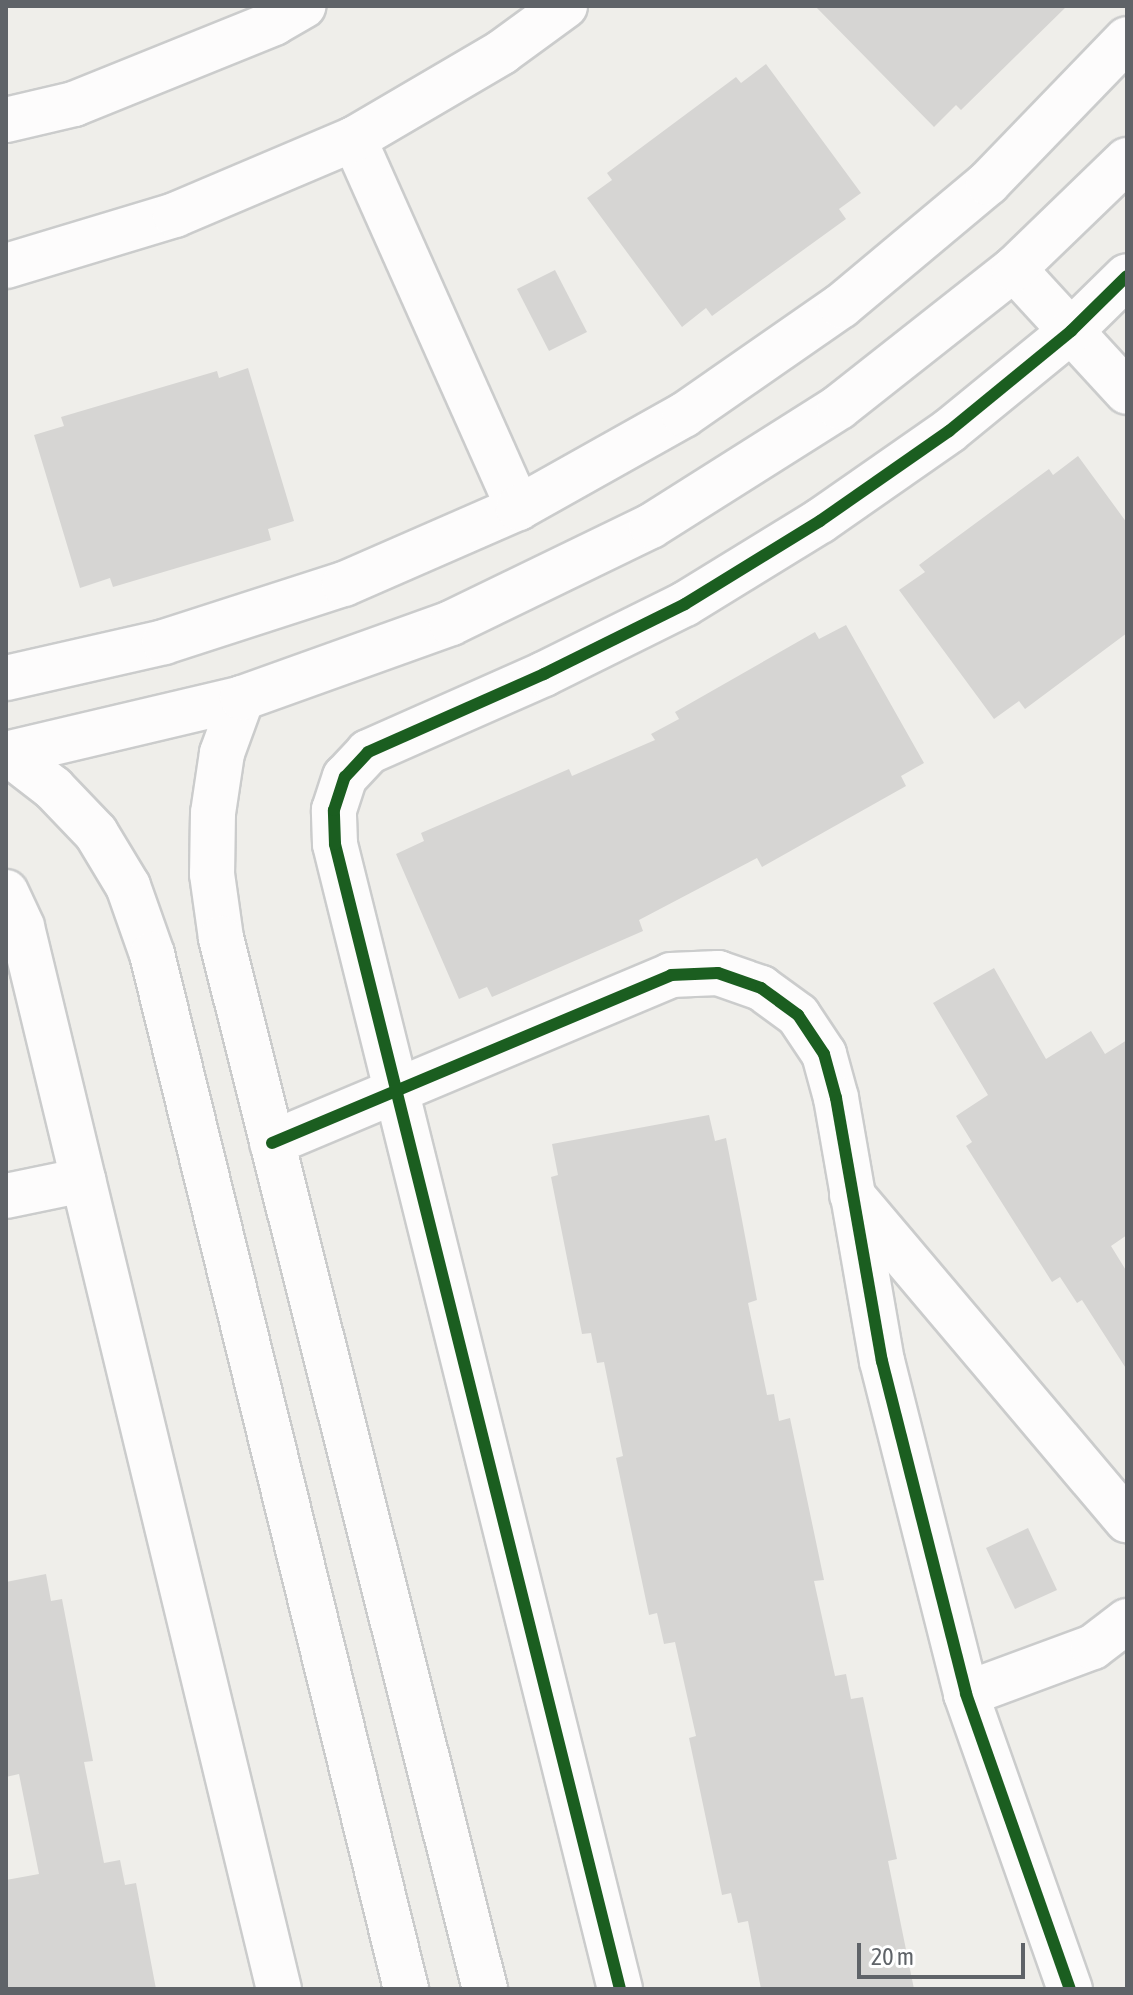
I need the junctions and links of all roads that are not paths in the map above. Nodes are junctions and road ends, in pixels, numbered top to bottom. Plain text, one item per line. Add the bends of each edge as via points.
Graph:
1 (304, 6) edge
2 (565, 6) edge
3 (1127, 39) edge
4 (6, 120) edge
5 (354, 139) junction
6 (1127, 160) edge
7 (6, 266) edge
8 (1014, 269) junction
9 (1127, 276) edge
10 (1071, 331) junction
11 (1127, 392) edge
12 (518, 508) junction
13 (6, 678) edge
14 (242, 698) junction
15 (7, 754) edge
16 (6, 892) edge
17 (221, 938) junction
18 (152, 954) junction
19 (397, 1093) junction
20 (272, 1143) junction
21 (83, 1180) junction
22 (850, 1193) junction
23 (6, 1196) edge
24 (1127, 1520) edge
25 (1127, 1621) edge
26 (966, 1694) junction
27 (279, 1989) edge
28 (406, 1989) edge
29 (485, 1989) edge
30 (620, 1989) edge
31 (1070, 1989) edge

1 - 4 street via 74,104
2 - 5 street via 502,52
3 - 12 street via 988,183 841,306 684,415
5 - 7 street via 175,215
5 - 12 street
6 - 8 street
8 - 10 street
8 - 14 street via 839,407 651,526 451,623
9 - 10 street
10 - 11 street
10 - 19 street via 949,431 806,530 657,618 544,674 398,735 368,752 345,777 334,810 335,844
12 - 13 street via 344,584 164,642
14 - 15 street
14 - 17 street via 222,753 213,813 212,874
15 - 18 street via 53,788 96,833 128,886
16 - 21 street via 22,927
17 - 18 street
17 - 20 street
18 - 28 street
19 - 20 street
19 - 22 street via 671,975 718,973 761,988 786,1006 824,1054
19 - 30 street
20 - 29 street
21 - 23 street
21 - 27 street
22 - 24 street
22 - 26 street via 910,1483
25 - 26 street via 1093,1647
26 - 31 street

